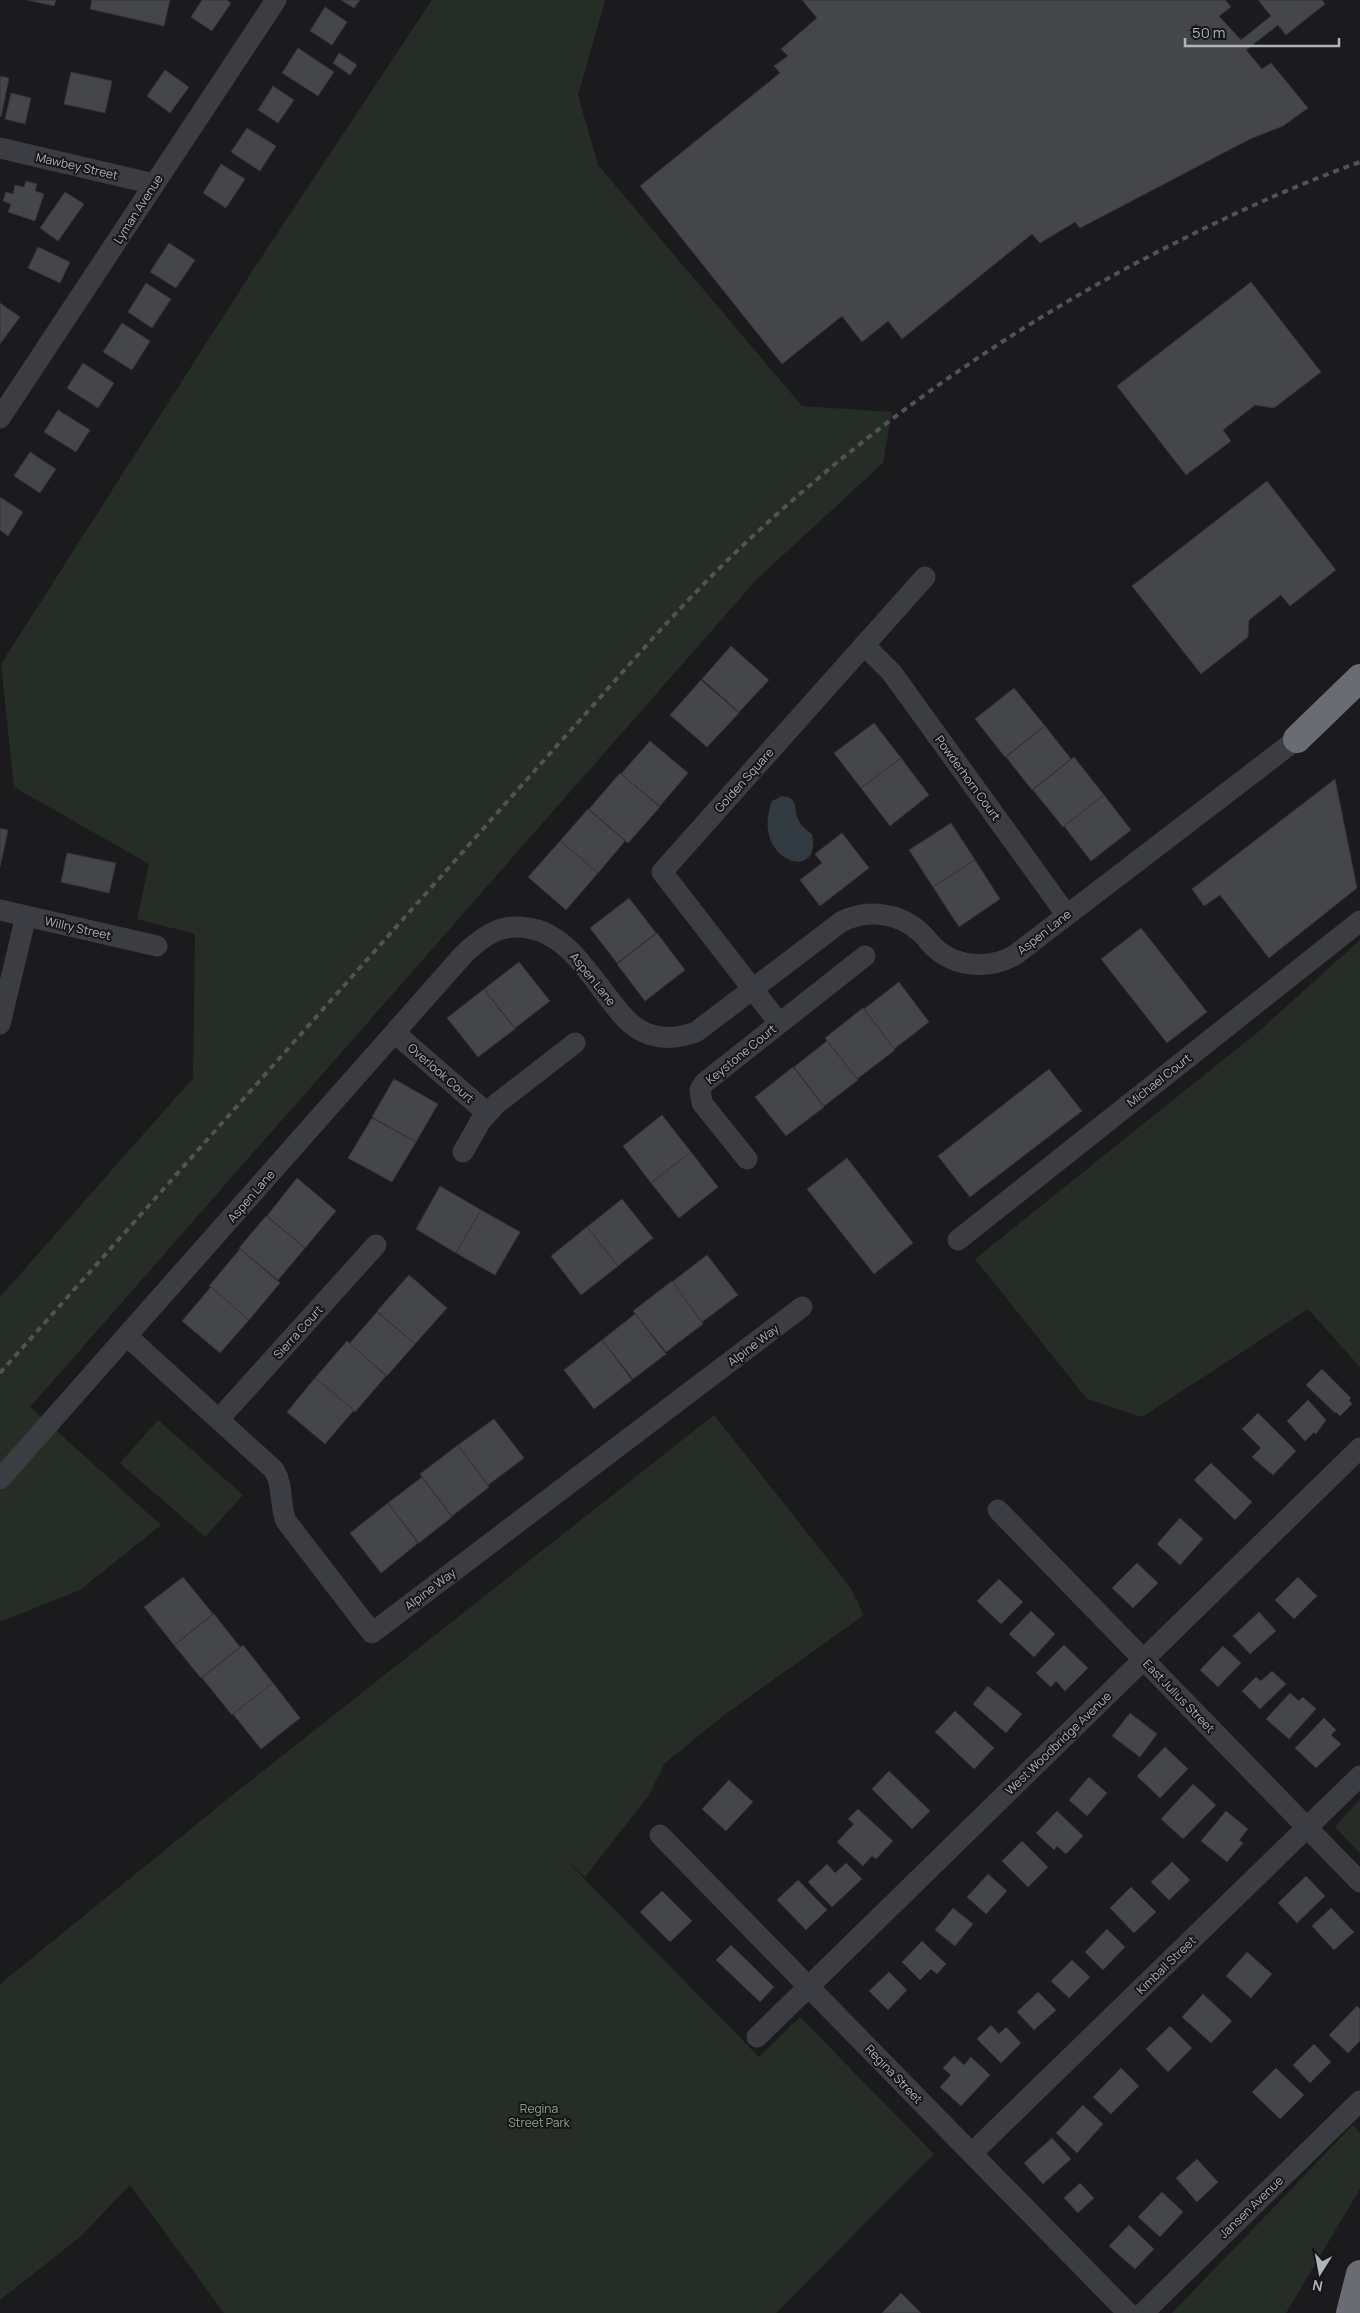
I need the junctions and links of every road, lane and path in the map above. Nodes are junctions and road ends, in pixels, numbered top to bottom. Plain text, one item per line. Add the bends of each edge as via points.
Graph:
1 (276, 0) edge
2 (0, 148) edge
3 (154, 184) junction
4 (10, 386) edge
5 (0, 418) edge
6 (925, 577) dead end
7 (864, 645) junction
8 (1360, 678) edge
9 (1360, 701) edge
10 (1297, 739) junction
11 (0, 910) edge
12 (1066, 914) junction
13 (26, 916) junction
14 (1360, 921) edge
15 (156, 946) dead end
16 (865, 956) dead end
17 (754, 990) junction
18 (779, 1023) junction
19 (0, 1024) edge
20 (395, 1033) junction
21 (575, 1043) dead end
22 (487, 1113) junction
23 (463, 1152) dead end
24 (747, 1159) dead end
25 (958, 1240) dead end
26 (376, 1245) dead end
27 (802, 1307) dead end
28 (127, 1336) junction
29 (219, 1419) junction
30 (1360, 1448) edge
31 (0, 1479) edge
32 (998, 1510) dead end
33 (1144, 1660) junction
34 (1360, 1776) edge
35 (1307, 1828) junction
36 (660, 1835) dead end
37 (1360, 1882) edge
38 (809, 1987) junction
39 (757, 2037) dead end
40 (1360, 2101) edge
41 (972, 2153) junction
42 (1360, 2274) edge
43 (1360, 2309) edge
44 (1128, 2313) edge
45 (1143, 2313) edge
46 (1350, 2313) edge
47 (1357, 2313) edge

1 - 3 street, Lyman Avenue
2 - 3 street, Mawbey Street
3 - 4 street, Lyman Avenue
4 - 5 street, Lyman Avenue
6 - 7 street, Golden Square
7 - 12 street, Powderhorn Court via 892,674
7 - 17 street, Golden Square via 662,872
8 - 10 highway
9 - 10 highway
10 - 12 street, Aspen Lane
11 - 13 street, Willry Street
12 - 17 street, Aspen Lane via 1016,955 982,965 946,956 921,932 900,920 876,914 852,917 841,922
13 - 15 street, Willry Street
13 - 19 street
14 - 25 street, Michael Court
16 - 18 street, Keystone Court
17 - 18 street, Keystone Court
17 - 20 street, Aspen Lane via 696,1032 673,1038 649,1034 628,1022 557,938 535,929 510,927 498,929 475,944
18 - 24 street, Keystone Court via 709,1079 700,1090 702,1103
20 - 22 street, Overlook Court
20 - 28 street, Aspen Lane
21 - 22 street
22 - 23 street
26 - 29 street, Sierra Court
27 - 29 street, Alpine Way via 372,1633 286,1521 281,1508 280,1484 274,1470
28 - 29 street, Alpine Way
28 - 31 street, Aspen Lane
30 - 33 street, West Woodbridge Avenue
32 - 33 street, East Julius Street
33 - 35 street, East Julius Street
33 - 38 street, West Woodbridge Avenue
34 - 35 street, Kimball Street
35 - 37 street, East Julius Street
35 - 41 street, Kimball Street
36 - 38 street, Regina Street
38 - 39 street, West Woodbridge Avenue
38 - 41 street, Regina Street
40 - 45 street, Jansen Avenue
41 - 44 street, Regina Street
42 - 46 highway
43 - 47 highway

